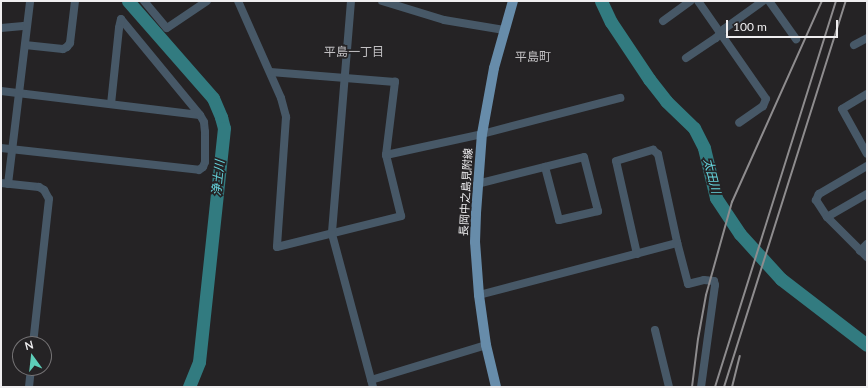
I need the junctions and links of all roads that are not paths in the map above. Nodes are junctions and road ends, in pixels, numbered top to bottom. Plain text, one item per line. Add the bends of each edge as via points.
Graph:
1 (30, 1) edge
2 (75, 1) edge
3 (144, 1) edge
4 (207, 1) edge
5 (238, 1) edge
6 (351, 1) edge
7 (382, 1) edge
8 (513, 1) edge
9 (691, 1) edge
10 (698, 1) edge
11 (763, 1) edge
12 (769, 1) edge
13 (663, 21) dead end
14 (26, 26) junction
15 (1, 28) edge
16 (504, 30) junction
17 (720, 33) junction
18 (796, 38) dead end
19 (867, 38) edge
20 (25, 45) junction
21 (854, 45) dead end
22 (686, 58) dead end
23 (270, 72) junction
24 (345, 77) junction
25 (1, 91) edge
26 (18, 93) junction
27 (867, 94) edge
28 (620, 98) dead end
29 (111, 104) junction
30 (200, 115) junction
31 (739, 123) dead end
32 (482, 134) junction
33 (1, 148) edge
34 (12, 150) junction
35 (867, 154) edge
36 (386, 155) junction
37 (867, 166) edge
38 (545, 167) junction
39 (4, 183) edge
40 (477, 184) junction
41 (867, 194) edge
42 (827, 217) junction
43 (332, 234) junction
44 (677, 243) junction
45 (867, 244) edge
46 (860, 251) junction
47 (637, 254) junction
48 (867, 258) edge
49 (479, 295) junction
50 (655, 330) dead end
51 (35, 336) edge
52 (486, 345) junction
53 (30, 376) edge
54 (372, 384) edge
55 (29, 387) edge
56 (496, 387) edge
57 (669, 387) edge
58 (701, 387) edge

1 - 14 street
2 - 20 street via 70,43 67,47 63,49
3 - 4 street via 166,28
5 - 23 street
6 - 24 street
7 - 16 street via 444,20
8 - 16 main road, 長岡中之島見附線
9 - 13 street
10 - 17 street
11 - 17 street
12 - 18 street
14 - 15 street
14 - 20 street
16 - 32 main road, 長岡中之島見附線
17 - 22 street
17 - 31 street via 766,99 763,106
19 - 21 street
20 - 26 street
23 - 24 street
23 - 43 street via 286,117 277,247
24 - 36 street via 394,82
24 - 43 street
25 - 26 street
26 - 29 street
26 - 34 street
27 - 35 street via 842,109
28 - 32 street
29 - 30 street
29 - 30 street via 121,19
30 - 34 street via 204,122 205,162 199,170
32 - 36 street
32 - 40 main road, 長岡中之島見附線
33 - 34 street
34 - 39 street
36 - 43 street via 401,216
37 - 42 street via 819,194 816,200
38 - 38 street via 584,157 598,211 559,220
38 - 40 street
39 - 51 street via 39,187 49,199
40 - 49 main road, 長岡中之島見附線 via 475,242
41 - 42 street
42 - 46 street
43 - 54 street
44 - 47 street
44 - 47 street via 658,154 653,150 616,161
44 - 58 street via 688,284 704,280 714,281 715,285
45 - 46 street
46 - 48 street
47 - 49 street
49 - 52 main road, 長岡中之島見附線
50 - 57 street
52 - 54 street
52 - 56 main road, 長岡中之島見附線
53 - 55 street

